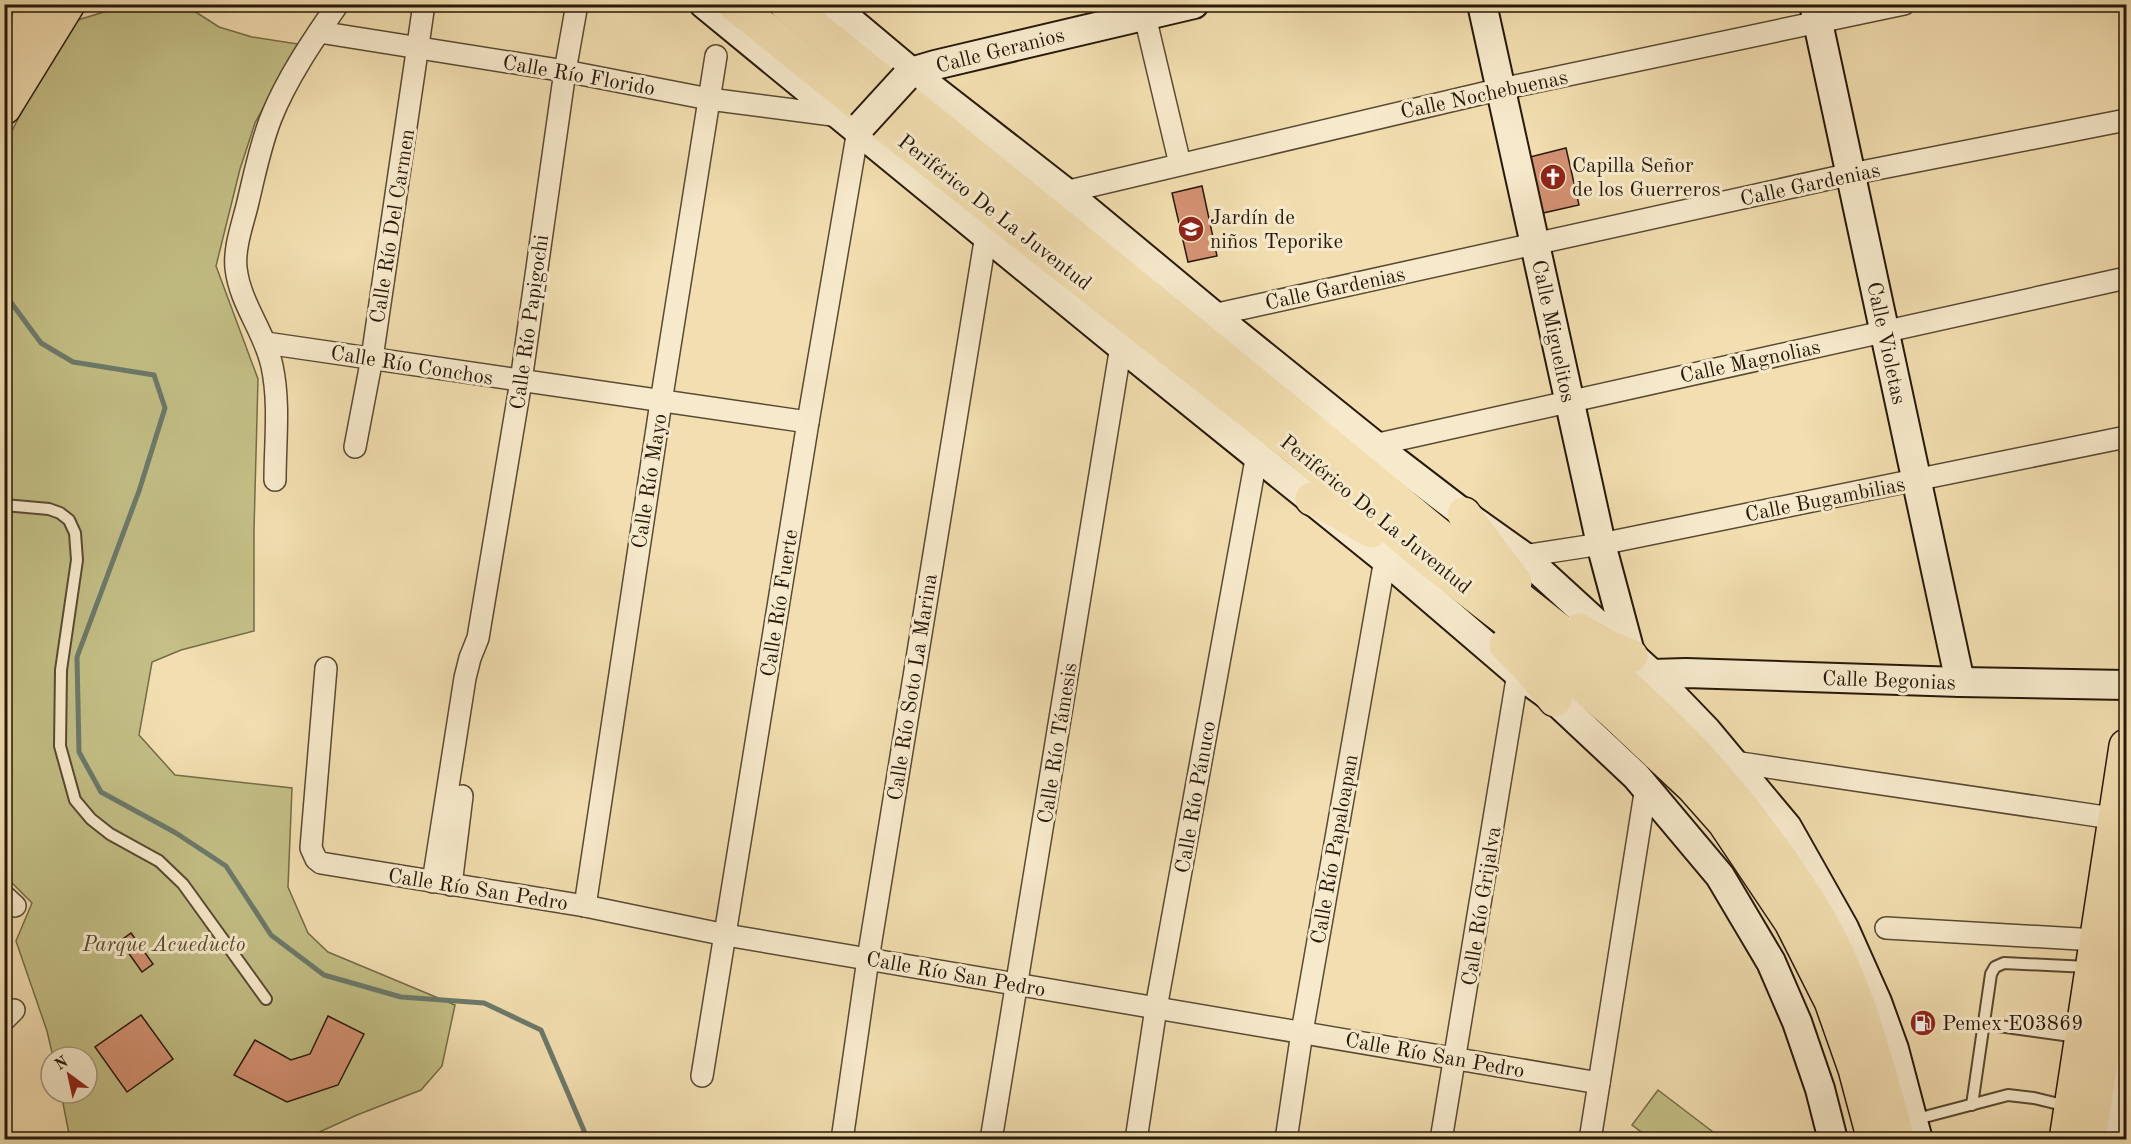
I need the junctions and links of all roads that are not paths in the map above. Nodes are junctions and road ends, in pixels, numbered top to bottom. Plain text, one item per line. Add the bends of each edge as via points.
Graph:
1 (33, 4) edge
2 (68, 4) edge
3 (338, 4) edge
4 (424, 4) edge
5 (577, 4) edge
6 (704, 4) edge
7 (734, 4) edge
8 (786, 4) edge
9 (830, 4) edge
10 (1194, 4) edge
11 (1482, 4) edge
12 (1904, 4) edge
13 (1143, 10) edge
14 (1816, 14) edge
15 (319, 32) junction
16 (418, 49) junction
17 (716, 56) dead end
18 (565, 71) junction
19 (908, 75) junction
20 (1501, 89) junction
21 (4, 96) edge
22 (709, 99) junction
23 (4, 108) edge
24 (2127, 120) edge
25 (853, 124) junction
26 (1180, 164) junction
27 (1851, 174) junction
28 (1065, 192) junction
29 (986, 235) junction
30 (1535, 244) junction
31 (2127, 278) edge
32 (1213, 315) junction
33 (1885, 332) junction
34 (266, 343) junction
35 (1121, 346) junction
36 (372, 358) junction
37 (521, 381) junction
38 (1570, 401) junction
39 (661, 402) junction
40 (808, 422) junction
41 (2127, 437) edge
42 (1374, 445) junction
43 (355, 447) dead end
44 (1257, 454) junction
45 (275, 480) dead end
46 (1917, 480) junction
47 (1312, 500) junction
48 (4, 505) edge
49 (1464, 514) junction
50 (1601, 544) junction
51 (1523, 556) junction
52 (1385, 559) junction
53 (1432, 561) junction
54 (1533, 609) junction
55 (1641, 665) junction
56 (326, 668) dead end
57 (1518, 673) junction
58 (1960, 682) junction
59 (2127, 685) edge
60 (1555, 700) junction
61 (2127, 746) edge
62 (1734, 762) junction
63 (1646, 787) junction
64 (2121, 819) edge
65 (442, 884) junction
66 (2127, 896) edge
67 (585, 906) junction
68 (1886, 928) dead end
69 (726, 935) junction
70 (2110, 944) edge
71 (868, 959) junction
72 (1018, 984) junction
73 (2127, 985) edge
74 (267, 999) dead end
75 (1156, 1008) junction
76 (2127, 1013) edge
77 (1984, 1024) junction
78 (1302, 1032) junction
79 (2081, 1037) junction
80 (1456, 1058) junction
81 (702, 1076) dead end
82 (1599, 1083) junction
83 (1972, 1105) junction
84 (2071, 1107) junction
85 (1910, 1133) edge
86 (842, 1140) edge
87 (991, 1140) edge
88 (1136, 1140) edge
89 (1286, 1140) edge
90 (1442, 1140) edge
91 (1590, 1140) edge
92 (1833, 1140) edge
93 (1874, 1140) edge
94 (2066, 1140) edge
95 (2089, 1140) edge
96 (2107, 1140) edge

1 - 21 main road
2 - 23 main road
3 - 15 street
4 - 16 street, Calle Río Del Carmen
5 - 18 street, Calle Río Papigochi
6 - 25 main road, Periférico De La Juventud
7 - 53 main road, Periférico De La Juventud via 1297,449
8 - 54 main road, Periférico De La Juventud
9 - 19 main road
10 - 13 main road, Calle Geranios
11 - 20 main road, Calle Miguelitos
12 - 14 street, Calle Nochebuenas
13 - 19 main road, Calle Geranios
13 - 26 street
14 - 20 street, Calle Nochebuenas
14 - 27 main road, Calle Violetas
15 - 16 street, Calle Río Florido
15 - 34 street via 271,119 237,243 236,268 242,291
16 - 18 street, Calle Río Florido
16 - 36 street, Calle Río Del Carmen
17 - 22 street, Calle Río Mayo
18 - 22 street, Calle Río Florido
18 - 37 street, Calle Río Papigochi
19 - 25 main road, bridge
19 - 28 main road
20 - 26 street, Calle Nochebuenas
20 - 30 main road, Calle Miguelitos
22 - 25 street, Calle Río Florido
22 - 39 street, Calle Río Mayo
24 - 27 street, Calle Gardenias
25 - 29 main road, Periférico De La Juventud
25 - 40 street, Calle Río Fuerte
26 - 28 street, Calle Nochebuenas
27 - 30 street, Calle Gardenias
27 - 33 main road, Calle Violetas
28 - 32 main road
29 - 35 main road, Periférico De La Juventud
29 - 71 street, Calle Río Soto La Marina
30 - 32 street, Calle Gardenias
30 - 38 main road, Calle Miguelitos
31 - 33 street, Calle Magnolias
32 - 42 main road
33 - 38 street, Calle Magnolias
33 - 46 main road, Calle Violetas
34 - 36 street, Calle Río Conchos
34 - 45 street via 275,394
35 - 44 main road, Periférico De La Juventud
35 - 72 street, Calle Río Támesis
36 - 37 street, Calle Río Conchos
36 - 43 street, Calle Río Del Carmen
37 - 39 street, Calle Río Conchos
37 - 65 street, Calle Río Papigochi via 478,638 465,678
38 - 42 street, Calle Magnolias
38 - 50 main road, Calle Miguelitos
39 - 40 street, Calle Río Conchos
39 - 67 street, Calle Río Mayo
40 - 69 street, Calle Río Fuerte
41 - 46 street, Calle Bugambilias
42 - 49 main road
44 - 47 main road, Periférico De La Juventud
44 - 75 street, Calle Río Pánuco
46 - 50 street, Calle Bugambilias
46 - 58 main road, Calle Violetas
47 - 52 main road, Periférico De La Juventud
47 - 53 main road
48 - 74 lane via 60,513 75,533 77,560 61,670 60,746 75,800 110,834 159,861 183,884
49 - 51 main road
49 - 54 main road
50 - 51 street, Calle Bugambilias
50 - 55 main road, Calle Miguelitos
51 - 55 main road
52 - 57 main road, Periférico De La Juventud
52 - 78 street, Calle Río Papaloapan
53 - 60 main road via 1471,611
53 - 93 main road, Periférico De La Juventud via 1508,621 1645,741 1724,822 1791,922 1831,1001
54 - 55 main road via 1563,621
54 - 85 main road, Periférico De La Juventud via 1657,715 1739,804 1807,900 1837,954
55 - 58 main road, Calle Begonias via 1698,673
55 - 62 main road
56 - 65 street, Calle Río San Pedro via 311,848 316,859 329,865
57 - 60 main road, Periférico De La Juventud
57 - 80 street, Calle Río Grijalva
58 - 59 main road, Calle Begonias
60 - 63 main road, Periférico De La Juventud
61 - 64 main road
62 - 64 street
62 - 85 main road via 1787,827 1844,927 1894,1049
63 - 82 street
63 - 92 main road, Periférico De La Juventud via 1720,876 1772,962 1813,1066
64 - 70 main road
65 - 67 street, Calle Río San Pedro
66 - 70 main road
67 - 69 street, Calle Río San Pedro
68 - 70 street
69 - 71 street, Calle Río San Pedro
69 - 81 street, Calle Río Fuerte
70 - 73 street
70 - 77 lane via 1995,967
70 - 79 main road
70 - 95 main road
71 - 72 street, Calle Río San Pedro
71 - 86 street, Calle Río Soto La Marina
72 - 75 street, Calle Río San Pedro
72 - 87 street, Calle Río Támesis
75 - 78 street, Calle Río San Pedro
75 - 88 street, Calle Río Pánuco
76 - 96 street
77 - 79 lane
77 - 83 lane
78 - 80 street, Calle Río San Pedro
78 - 89 street, Calle Río Papaloapan
79 - 84 main road
80 - 82 street, Calle Río San Pedro
80 - 90 street, Calle Río Grijalva
82 - 91 street
83 - 84 lane via 2008,1095
83 - 85 lane
84 - 94 main road

